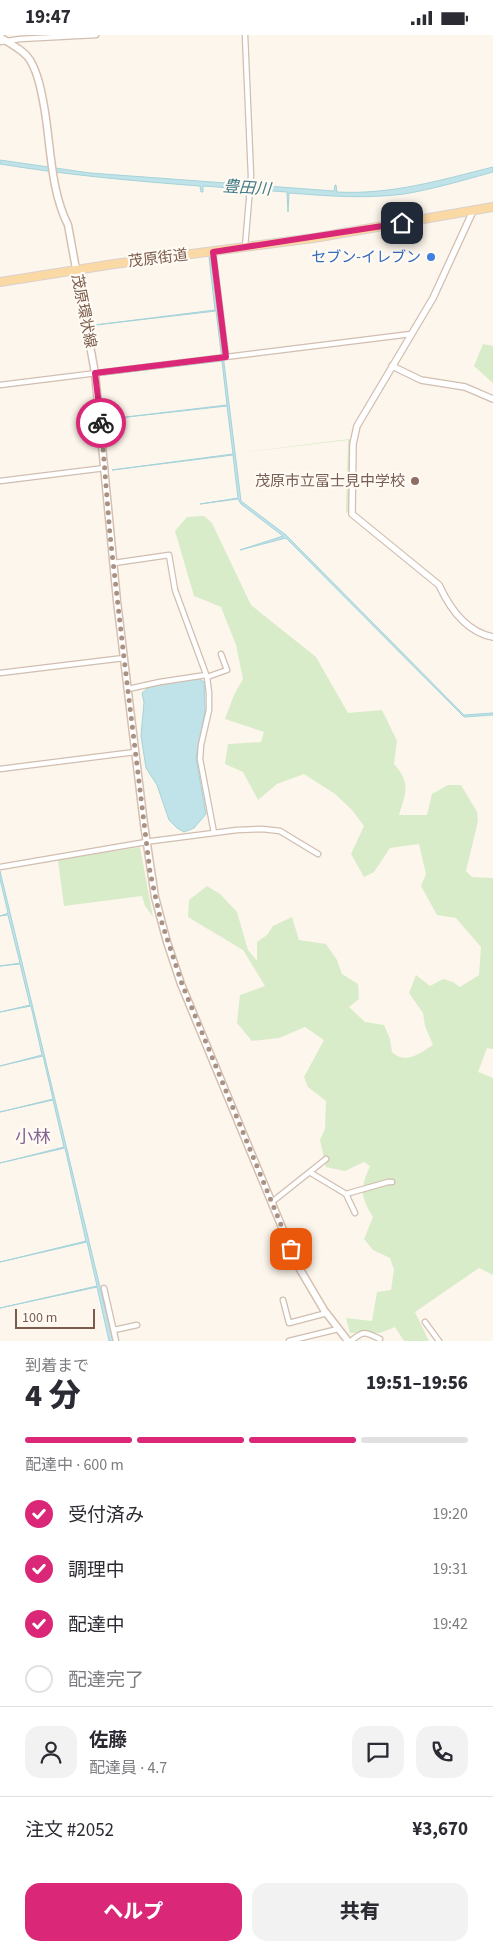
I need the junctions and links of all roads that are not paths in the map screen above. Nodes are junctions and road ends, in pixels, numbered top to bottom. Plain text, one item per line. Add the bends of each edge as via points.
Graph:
1 (96, 35) edge
2 (245, 35) edge
3 (2, 40) edge
4 (493, 207) edge
5 (473, 211) junction
6 (245, 247) junction
7 (213, 252) junction
8 (76, 270) junction
9 (0, 282) edge
10 (411, 334) junction
11 (226, 357) junction
12 (392, 367) junction
13 (95, 373) junction
14 (0, 385) edge
15 (493, 399) edge
16 (105, 467) junction
17 (0, 481) edge
18 (114, 563) junction
19 (493, 637) edge
20 (221, 654) dead end
21 (124, 658) junction
22 (0, 673) edge
23 (206, 676) junction
24 (128, 689) junction
25 (136, 752) junction
26 (0, 769) edge
27 (214, 833) junction
28 (146, 843) junction
29 (318, 854) dead end
30 (0, 867) edge
31 (326, 1159) dead end
32 (310, 1173) junction
33 (392, 1182) dead end
34 (346, 1193) junction
35 (272, 1202) junction
36 (355, 1213) dead end
37 (104, 1288) dead end
38 (283, 1300) dead end
39 (327, 1313) junction
40 (424, 1322) dead end
41 (137, 1325) dead end
42 (338, 1329) junction
43 (114, 1330) junction
44 (380, 1339) dead end
45 (116, 1341) edge
46 (289, 1341) edge
47 (349, 1341) edge
48 (439, 1341) edge

1 - 3 street
2 - 6 street via 251,177
3 - 8 main road, 茂原環状線 via 22,51 30,60 42,92 55,182 68,225
4 - 5 main road, 茂原街道
5 - 6 main road, 茂原街道
5 - 10 street via 441,283
6 - 7 main road, 茂原街道
7 - 8 main road, 茂原街道
7 - 11 street
8 - 9 main road, 茂原街道
8 - 13 main road, 茂原環状線
10 - 11 street
10 - 12 street
11 - 13 street
12 - 15 street via 422,381 465,387
12 - 19 street via 354,437 352,514 439,585 465,624 476,633
13 - 14 street
13 - 16 main road, 茂原環状線
16 - 17 street
16 - 18 main road, 茂原環状線
18 - 21 main road, 茂原環状線
18 - 23 street via 170,555 175,591
20 - 23 street via 227,670
21 - 22 street
21 - 24 main road, 茂原環状線
23 - 24 street
23 - 27 street via 209,710 200,759
24 - 25 main road, 茂原環状線
25 - 26 street
25 - 28 main road, 茂原環状線
27 - 28 street
27 - 29 street via 262,829 280,831
28 - 30 street
28 - 35 main road, 茂原環状線 via 157,903 175,967
31 - 32 street
32 - 34 street
32 - 35 street
33 - 34 street
34 - 36 street
35 - 39 main road, 茂原環状線 via 298,1266
37 - 43 street
38 - 39 street via 289,1323
39 - 42 main road, 茂原環状線
40 - 48 street
41 - 43 street
42 - 46 street
42 - 47 main road, 茂原環状線
43 - 45 street
44 - 47 street via 365,1332

